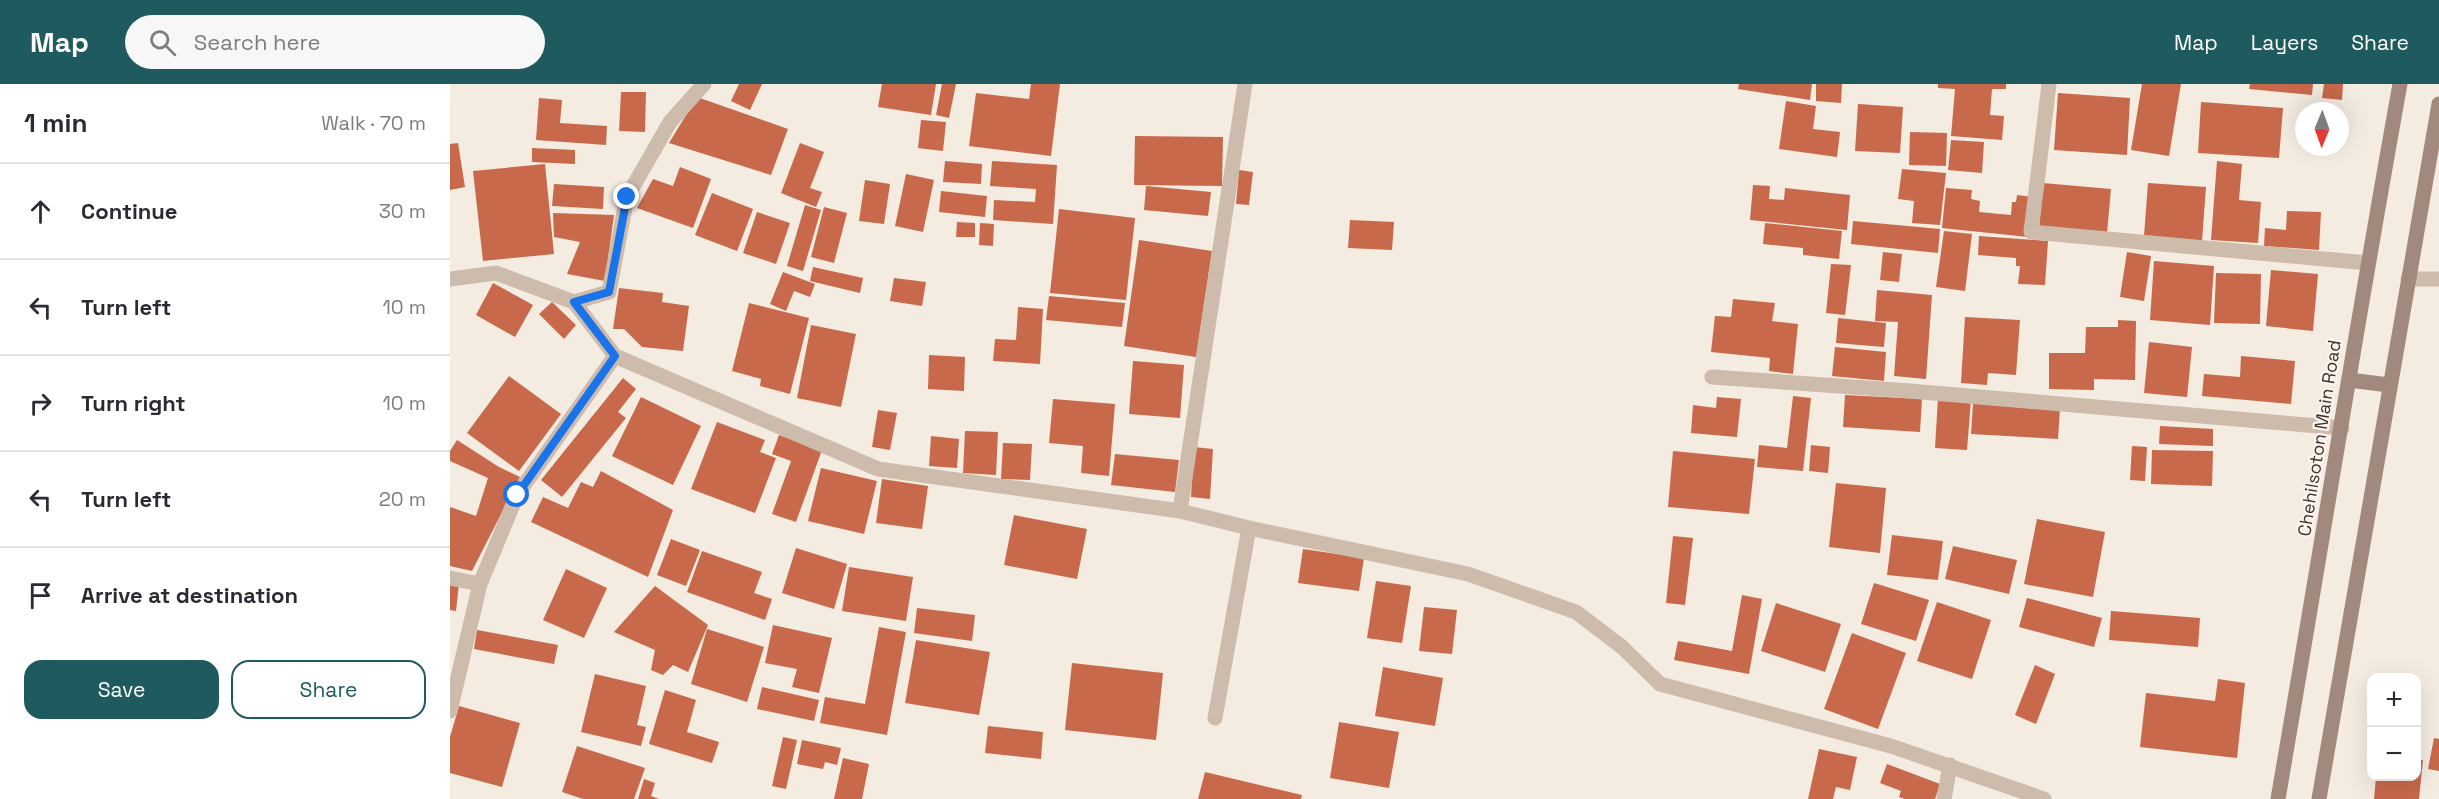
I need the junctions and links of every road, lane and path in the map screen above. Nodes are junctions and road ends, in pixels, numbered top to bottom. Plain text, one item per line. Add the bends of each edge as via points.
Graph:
1 (704, 84) edge
2 (1245, 84) edge
3 (2049, 84) edge
4 (2400, 84) edge
5 (2439, 104) edge
6 (2368, 263) junction
7 (450, 279) edge
8 (2408, 279) junction
9 (2439, 279) edge
10 (574, 302) junction
11 (615, 356) junction
12 (1712, 377) dead end
13 (2349, 380) junction
14 (2389, 385) junction
15 (2342, 428) junction
16 (1180, 511) junction
17 (1249, 528) junction
18 (450, 578) edge
19 (480, 584) junction
20 (450, 711) edge
21 (1215, 718) dead end
22 (1950, 765) junction
23 (1944, 799) edge
24 (2044, 799) edge
25 (2278, 799) edge
26 (2319, 799) edge

1 - 10 street via 670,122 627,197 609,292
2 - 16 street
3 - 6 street via 2031,232
4 - 6 main road, Chehilsoton Main Road
5 - 8 main road
6 - 13 main road, Chehilsoton Main Road
7 - 10 street via 496,273
8 - 9 street
8 - 14 main road
10 - 11 street
11 - 16 street via 878,469
11 - 19 street via 517,495
12 - 15 street
13 - 14 main road
13 - 15 main road, Chehilsoton Main Road
14 - 26 main road
15 - 25 main road, Chehilsoton Main Road
16 - 17 street
17 - 21 street
17 - 22 street via 1468,574 1576,612 1622,647 1660,684
18 - 19 street
19 - 20 street
22 - 23 street
22 - 24 street

